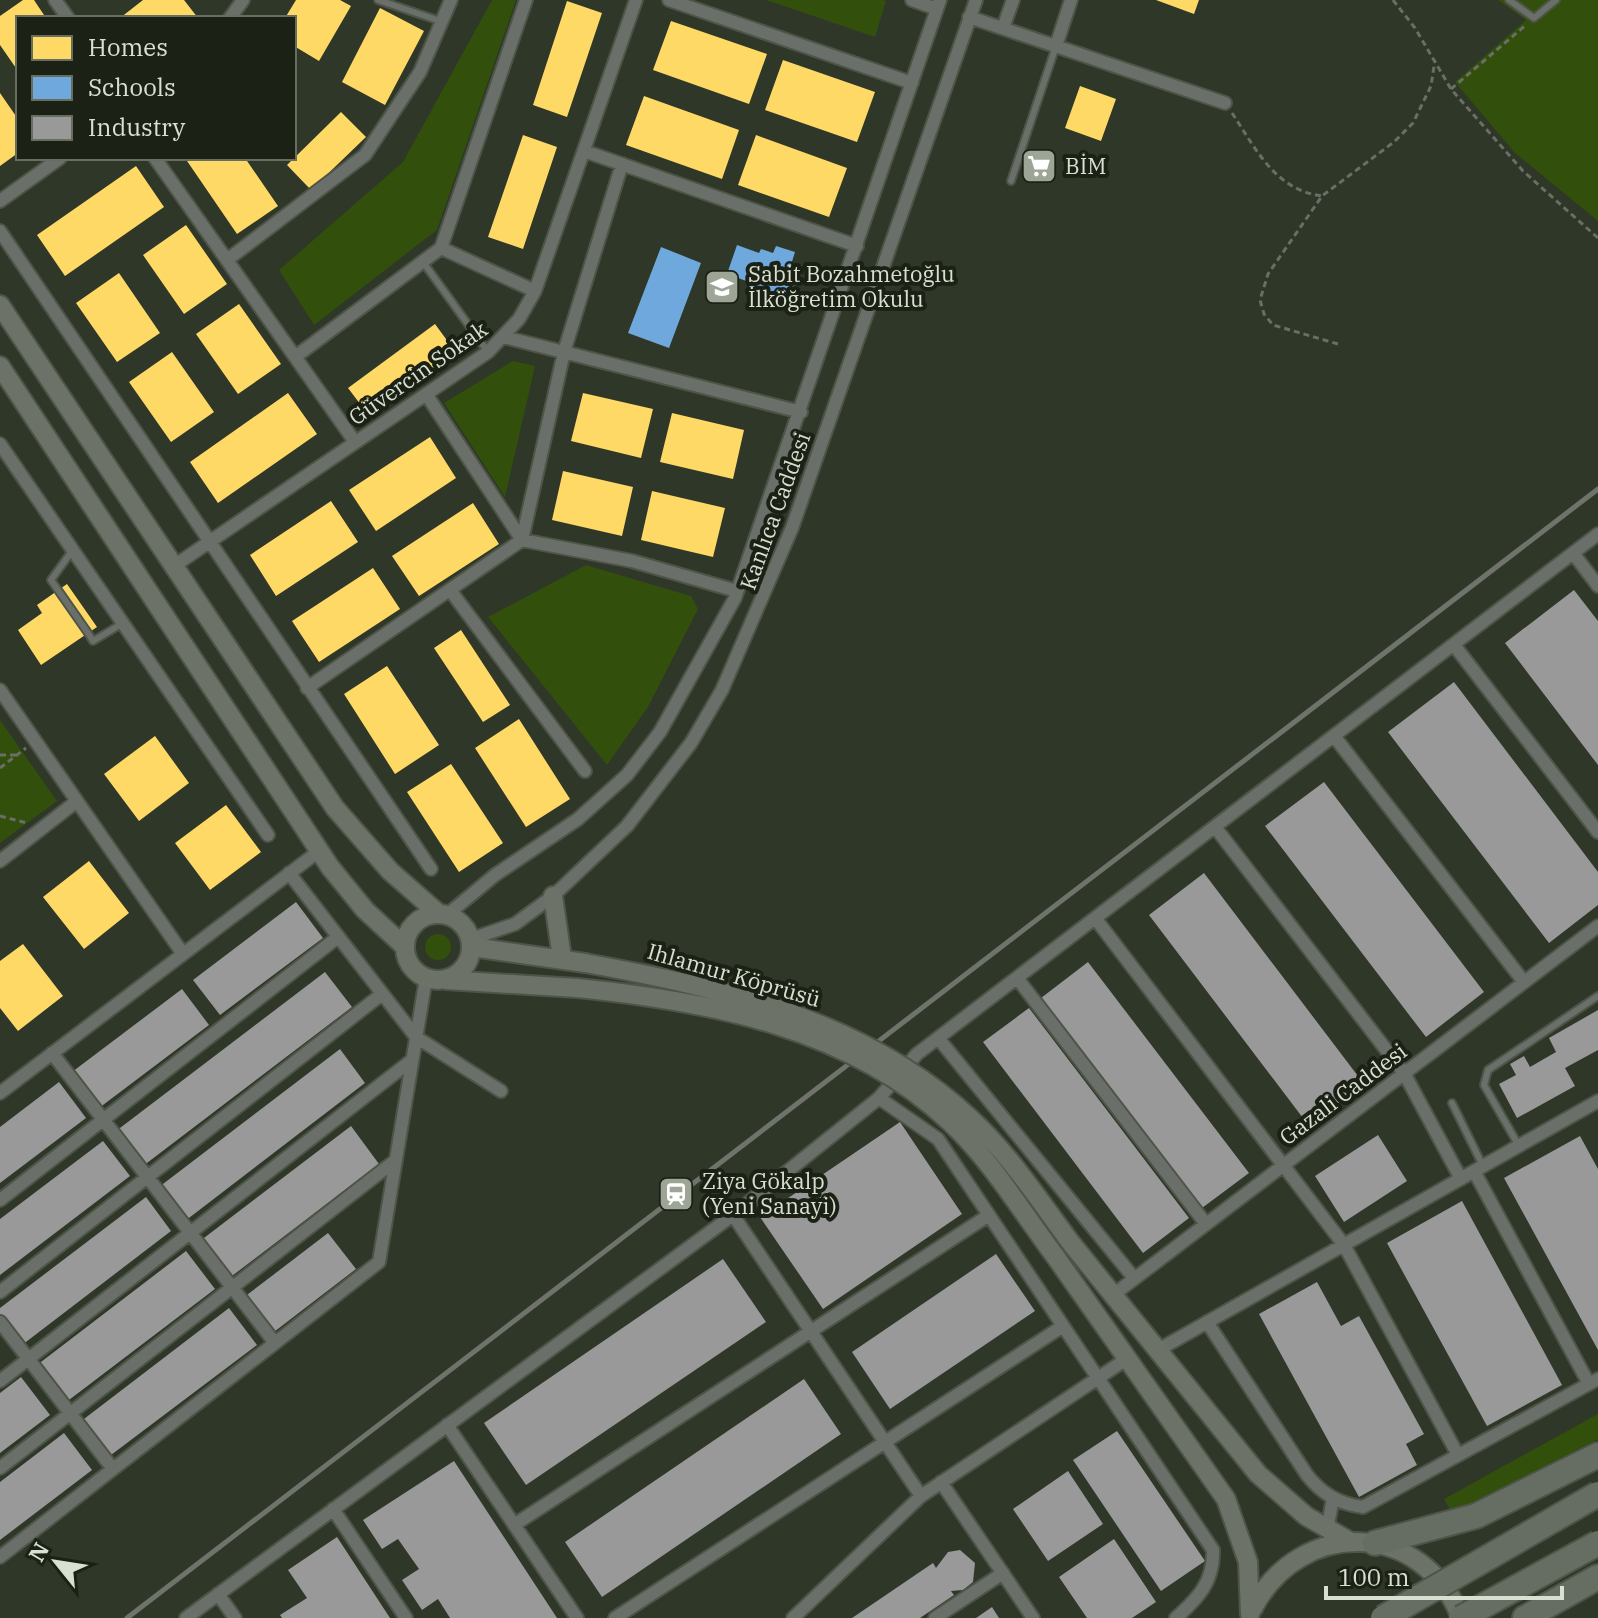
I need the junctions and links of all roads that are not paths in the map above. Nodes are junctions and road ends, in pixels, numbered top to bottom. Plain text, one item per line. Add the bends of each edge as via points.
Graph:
1 (378, 0) edge
2 (451, 0) edge
3 (526, 0) edge
4 (636, 0) edge
5 (669, 0) edge
6 (912, 0) edge
7 (976, 0) edge
8 (1013, 0) edge
9 (1071, 0) edge
10 (1509, 0) edge
11 (1556, 0) edge
12 (938, 5) edge
13 (969, 17) junction
14 (443, 22) junction
15 (1003, 28) junction
16 (1056, 46) junction
17 (912, 83) junction
18 (1225, 103) road end
19 (584, 151) junction
20 (57, 160) edge
21 (156, 160) edge
22 (622, 164) junction
23 (1011, 181) dead end
24 (0, 201) edge
25 (0, 231) edge
26 (857, 246) junction
27 (441, 248) junction
28 (227, 260) junction
29 (423, 262) junction
30 (535, 291) junction
31 (0, 305) edge
32 (504, 337) junction
33 (488, 352) junction
34 (564, 352) junction
35 (295, 357) junction
36 (0, 366) edge
37 (426, 394) junction
38 (801, 412) junction
39 (355, 442) junction
40 (0, 444) edge
41 (1598, 534) edge
42 (522, 540) junction
43 (208, 543) junction
44 (73, 550) junction
45 (1573, 553) junction
46 (174, 566) junction
47 (1598, 586) edge
48 (450, 590) junction
49 (737, 591) junction
50 (123, 623) junction
51 (1454, 645) junction
52 (307, 688) junction
53 (0, 690) edge
54 (1334, 736) junction
55 (585, 771) dead end
56 (77, 801) junction
57 (1215, 827) junction
58 (1598, 832) edge
59 (268, 835) dead end
60 (319, 851) junction
61 (0, 861) edge
62 (431, 869) dead end
63 (289, 873) junction
64 (553, 896) junction
65 (443, 914) junction
66 (1095, 918) junction
67 (1598, 926) edge
68 (338, 937) junction
69 (471, 943) junction
70 (405, 947) junction
71 (183, 954) junction
72 (562, 958) junction
73 (426, 978) junction
74 (1017, 978) junction
75 (446, 980) junction
76 (1524, 982) junction
77 (382, 994) junction
78 (1598, 996) edge
79 (416, 1037) junction
80 (938, 1038) junction
81 (52, 1053) junction
82 (412, 1060) junction
83 (1404, 1073) junction
84 (501, 1091) dead end
85 (0, 1093) edge
86 (879, 1098) junction
87 (1598, 1101) edge
88 (1452, 1103) dead end
89 (103, 1120) junction
90 (1519, 1146) junction
91 (396, 1160) junction
92 (1284, 1164) junction
93 (1478, 1169) junction
94 (147, 1177) junction
95 (1461, 1179) junction
96 (0, 1200) edge
97 (733, 1215) junction
98 (989, 1215) junction
99 (1206, 1224) junction
100 (190, 1233) junction
101 (1344, 1245) junction
102 (1134, 1278) junction
103 (233, 1288) junction
104 (0, 1292) edge
105 (1113, 1295) junction
106 (0, 1322) edge
107 (1207, 1322) junction
108 (1063, 1326) junction
109 (811, 1332) junction
110 (275, 1343) junction
111 (1158, 1350) junction
112 (1128, 1358) junction
113 (28, 1359) junction
114 (1098, 1378) junction
115 (0, 1381) edge
116 (1594, 1381) edge
117 (71, 1413) junction
118 (447, 1425) junction
119 (885, 1442) junction
120 (1458, 1455) junction
121 (1598, 1455) edge
122 (0, 1468) edge
123 (113, 1469) junction
124 (941, 1482) junction
125 (1598, 1494) edge
126 (921, 1496) junction
127 (1333, 1498) junction
128 (333, 1509) junction
129 (514, 1525) junction
130 (1327, 1530) junction
131 (1349, 1541) junction
132 (1375, 1543) junction
133 (1598, 1543) edge
134 (0, 1557) edge
135 (1003, 1573) junction
136 (1598, 1577) edge
137 (218, 1594) junction
138 (800, 1615) edge
139 (1250, 1616) edge
140 (186, 1618) edge
141 (235, 1618) edge
142 (406, 1618) edge
143 (577, 1618) edge
144 (615, 1618) edge
145 (935, 1618) edge
146 (1033, 1618) edge
147 (1176, 1618) edge
148 (1383, 1618) edge
149 (1461, 1618) edge
150 (1525, 1618) edge

1 - 14 lane
2 - 14 street
3 - 27 street
4 - 19 street, Güvercin Sokak
5 - 17 street
6 - 12 street
7 - 13 street, Kanlıca Caddesi
8 - 15 street
9 - 16 street
10 - 11 lane via 1534,18
12 - 17 street, Kanlıca Caddesi
13 - 15 street
13 - 64 street, Kanlıca Caddesi via 850,367 755,619 714,704 680,758 627,826
14 - 28 street via 405,98 365,155
15 - 16 street
16 - 18 street
16 - 23 lane
17 - 26 street, Kanlıca Caddesi
19 - 22 street
19 - 30 street, Güvercin Sokak
20 - 24 street
21 - 28 street
22 - 26 street
22 - 34 street
25 - 43 street
26 - 38 street, Kanlıca Caddesi
27 - 29 street
27 - 30 street
28 - 35 street
29 - 33 lane
29 - 35 street
30 - 32 street, Güvercin Sokak
31 - 46 street
32 - 33 street, Güvercin Sokak
32 - 34 street
33 - 37 street, Güvercin Sokak
34 - 38 street
34 - 42 street
35 - 39 street
36 - 60 street
37 - 39 street, Güvercin Sokak
37 - 42 street
38 - 49 street, Kanlıca Caddesi
39 - 43 street, Güvercin Sokak
40 - 44 street
41 - 45 street
42 - 48 street
42 - 49 street via 632,561
43 - 46 street, Güvercin Sokak
43 - 52 street
44 - 50 street
44 - 50 lane via 51,580 65,601 93,641
45 - 47 street
45 - 51 street
46 - 65 street via 335,808 390,871
48 - 52 street
48 - 55 street
49 - 65 street, Kanlıca Caddesi via 660,732 627,775 578,819
50 - 59 street
51 - 54 street
51 - 58 street
52 - 62 street
53 - 56 street
54 - 57 street
54 - 76 street
56 - 61 street
56 - 71 street
57 - 66 street
57 - 83 street
60 - 63 street
60 - 70 street via 365,910
63 - 68 street
63 - 71 street
64 - 69 street, Kanlıca Caddesi via 515,924
64 - 72 street
65 - 69 street via 462,924
65 - 70 street via 415,923
66 - 74 street
66 - 92 street
67 - 76 street, Gazali Caddesi
68 - 77 street
68 - 89 street
69 - 72 street, Ihlamur Köprüsü
69 - 75 street via 461,971
70 - 73 street via 409,963
71 - 81 street
72 - 105 street, Ihlamur Köprüsü, bridge via 756,1001 871,1048 973,1120
73 - 75 street
73 - 79 street
74 - 80 street
74 - 99 street
75 - 112 street, Ihlamur Köprüsü, bridge via 662,998 810,1037 873,1067 916,1093 966,1138
76 - 83 street, Gazali Caddesi
77 - 79 street
77 - 94 street
78 - 90 lane via 1488,1070 1484,1085
79 - 82 street
79 - 84 street
80 - 86 street
80 - 102 street
81 - 85 street
81 - 89 street
82 - 91 street
82 - 100 street
83 - 92 street, Gazali Caddesi
83 - 95 street
86 - 97 street
86 - 98 street via 938,1139
87 - 90 street
88 - 93 lane
89 - 94 street
89 - 96 street
90 - 93 street
91 - 103 street
91 - 110 street via 379,1262
92 - 99 street, Gazali Caddesi
92 - 101 street
93 - 95 street
93 - 116 street
94 - 100 street
94 - 104 street
95 - 101 street
97 - 109 street
97 - 118 street
98 - 108 street
98 - 109 street
99 - 102 street, Gazali Caddesi
100 - 103 street
100 - 113 street
101 - 107 street
101 - 120 street
102 - 105 street, Gazali Caddesi
103 - 110 street
103 - 117 street
105 - 111 street, Ihlamur Köprüsü
106 - 113 street
107 - 111 street
107 - 127 street via 1307,1475
108 - 114 street
108 - 119 street
109 - 119 street
109 - 129 street
110 - 123 street
111 - 130 street, Ihlamur Köprüsü via 1258,1474
112 - 114 street
112 - 139 street, Ihlamur Köprüsü via 1213,1477 1233,1514 1248,1562
113 - 115 street
113 - 117 street
114 - 124 street
114 - 147 street via 1213,1550 1205,1589
116 - 120 street
117 - 122 street
117 - 123 street
118 - 128 street
118 - 129 street
119 - 126 street
119 - 144 street
120 - 127 street via 1363,1507
121 - 132 highway via 1476,1516
123 - 134 street
124 - 126 street
124 - 135 street
125 - 148 highway, bridge
126 - 138 street
127 - 130 street
128 - 137 street
128 - 142 street
129 - 143 street
130 - 131 street, Ihlamur Köprüsü
131 - 132 street
131 - 139 street via 1324,1546 1279,1571
132 - 149 street via 1422,1563 1440,1580
133 - 149 highway, bridge
135 - 145 street
135 - 146 street
136 - 150 highway
137 - 140 street
137 - 141 street

